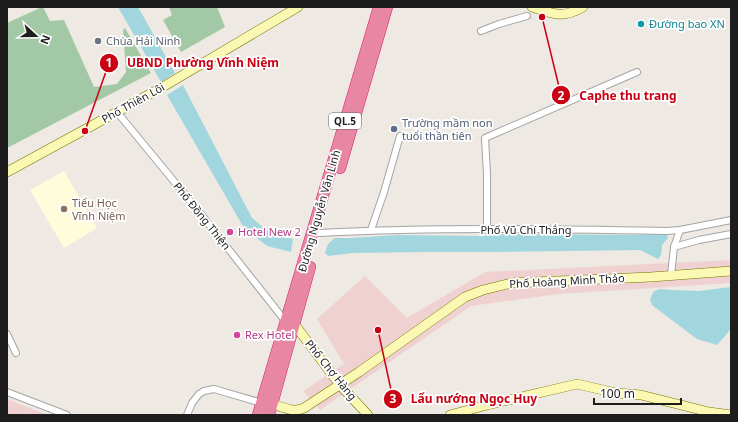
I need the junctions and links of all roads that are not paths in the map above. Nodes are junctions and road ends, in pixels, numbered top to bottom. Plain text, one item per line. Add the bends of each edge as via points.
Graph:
1 (298, 7) edge
2 (379, 7) edge
3 (387, 7) edge
4 (532, 7) edge
5 (583, 7) edge
6 (527, 16) dead end
7 (481, 31) dead end
8 (636, 72) dead end
9 (117, 112) junction
10 (400, 136) dead end
11 (7, 172) edge
12 (731, 220) edge
13 (371, 230) junction
14 (487, 230) junction
15 (680, 230) junction
16 (316, 234) junction
17 (731, 234) edge
18 (674, 247) junction
19 (731, 271) edge
20 (671, 276) junction
21 (290, 323) junction
22 (7, 334) edge
23 (16, 353) dead end
24 (340, 385) junction
25 (7, 392) edge
26 (267, 408) edge
27 (67, 415) edge
28 (187, 415) edge
29 (258, 415) edge
30 (368, 415) edge
31 (450, 415) edge
32 (731, 415) edge

1 - 9 street, Phố Thiên Lôi
2 - 16 highway, Đường Nguyễn Văn Linh / QL.5
3 - 16 highway, Đường Nguyễn Văn Linh / QL.5
4 - 5 street via 563,15
6 - 7 street
8 - 14 street via 486,138
9 - 11 street, Phố Thiên Lôi
9 - 21 street, Phố Đồng Thiện
10 - 13 street
12 - 15 street, Phố Vũ Chí Thắng
13 - 14 street, Phố Vũ Chí Thắng
13 - 16 street, Phố Vũ Chí Thắng
14 - 15 street, Phố Vũ Chí Thắng
15 - 18 street
16 - 21 highway, Đường Nguyễn Văn Linh / QL.5
17 - 18 street
18 - 20 street
19 - 20 street, Phố Hoàng Minh Thảo
20 - 24 street, Phố Hoàng Minh Thảo via 511,283 465,296
21 - 24 street, Phố Chợ Hàng
21 - 26 highway, Đường Nguyễn Văn Linh / QL.5
22 - 23 street
24 - 26 street, Phố Hoàng Minh Thảo via 300,410
24 - 30 street, Phố Chợ Hàng
25 - 27 street
26 - 28 street via 214,389 199,394 192,402
26 - 29 highway, Đường Nguyễn Văn Linh / QL.5
31 - 32 street via 577,384

